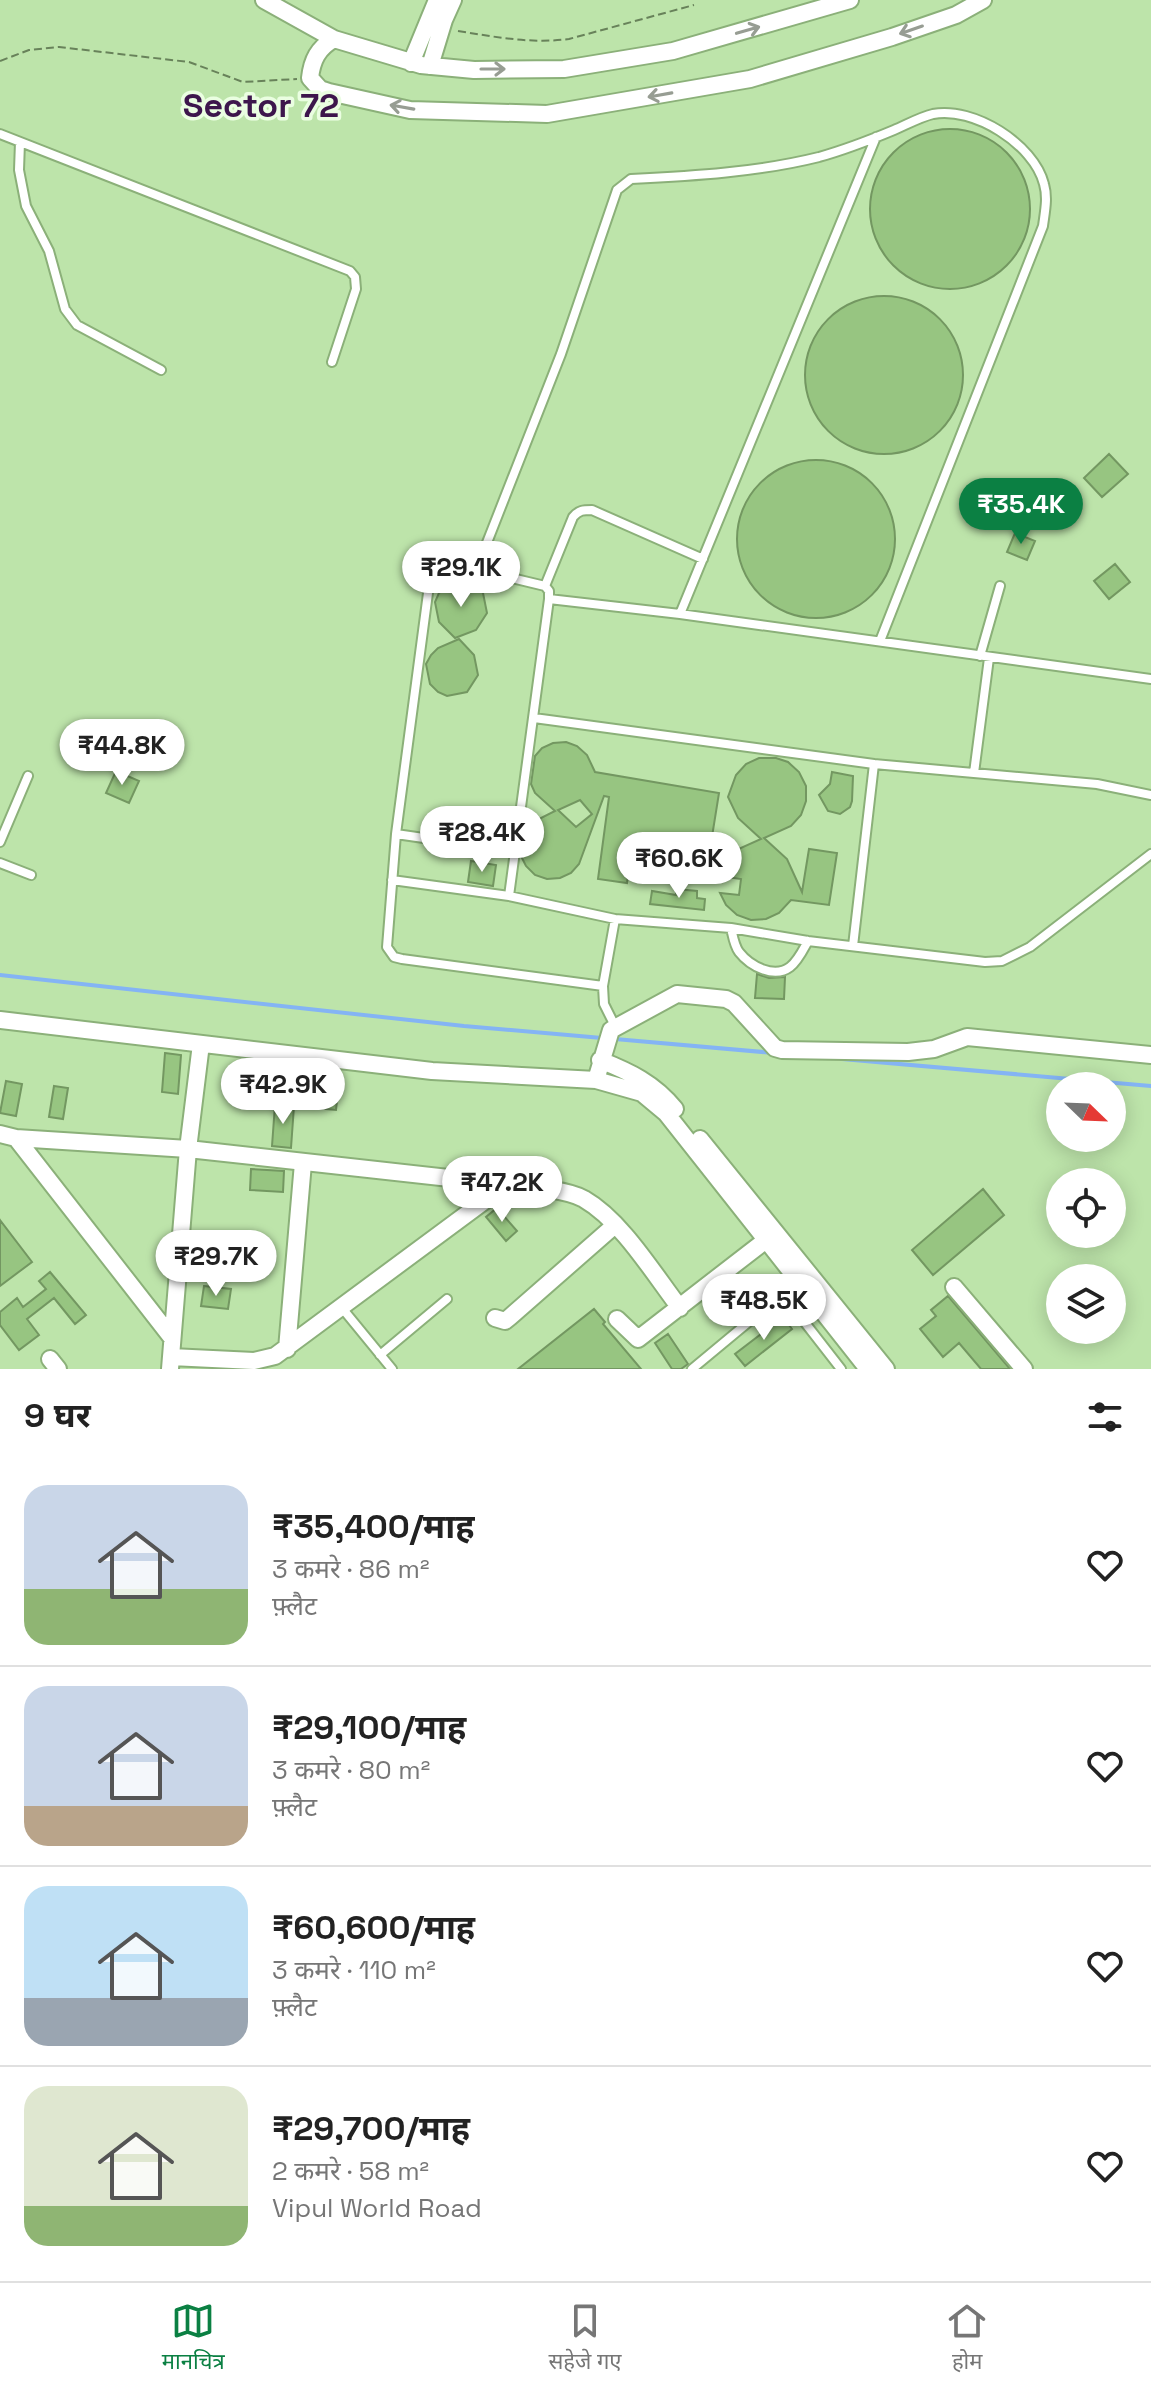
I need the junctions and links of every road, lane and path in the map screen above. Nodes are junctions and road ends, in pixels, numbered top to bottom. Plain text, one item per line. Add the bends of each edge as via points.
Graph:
1 (264, 0) edge
2 (437, 0) edge
3 (453, 0) edge
4 (850, 0) edge
5 (983, 0) edge
6 (694, 5) dead end
7 (441, 28) junction
8 (334, 39) junction
9 (0, 61) edge
10 (411, 63) junction
11 (430, 66) junction
12 (310, 78) junction
13 (0, 134) edge
14 (876, 137) junction
15 (20, 142) junction
16 (332, 362) dead end
17 (161, 370) dead end
18 (703, 559) junction
19 (481, 569) junction
20 (545, 586) junction
21 (1000, 586) dead end
22 (549, 599) junction
23 (680, 614) junction
24 (880, 641) junction
25 (985, 657) junction
26 (1151, 679) edge
27 (534, 718) junction
28 (874, 764) junction
29 (974, 773) junction
30 (28, 776) dead end
31 (1151, 795) edge
32 (396, 834) junction
33 (0, 842) edge
34 (513, 851) junction
35 (1151, 854) edge
36 (0, 863) edge
37 (31, 875) dead end
38 (392, 880) junction
39 (509, 896) junction
40 (615, 919) junction
41 (731, 928) junction
42 (808, 941) junction
43 (853, 946) junction
44 (603, 986) junction
45 (0, 1020) edge
46 (607, 1042) junction
47 (201, 1044) junction
48 (1151, 1055) edge
49 (596, 1080) junction
50 (8, 1136) edge
51 (188, 1149) junction
52 (303, 1163) junction
53 (506, 1185) junction
54 (615, 1225) junction
55 (766, 1240) junction
56 (798, 1281) junction
57 (954, 1287) dead end
58 (447, 1299) dead end
59 (792, 1306) dead end
60 (342, 1308) junction
61 (680, 1308) junction
62 (495, 1318) dead end
63 (617, 1319) dead end
64 (172, 1338) junction
65 (287, 1349) junction
66 (380, 1355) junction
67 (170, 1363) edge
68 (392, 1369) edge
69 (692, 1369) edge
70 (841, 1369) edge
71 (868, 1369) edge
72 (886, 1369) edge
73 (1024, 1369) edge

1 - 8 street
2 - 10 street
3 - 7 street
11 -> 4 street via 564,69 620,62
5 -> 12 street via 892,37 750,79 547,114 410,110 329,92
6 - 7 path via 549,42
7 - 11 street
8 - 10 street
8 - 12 street via 317,54
9 - 12 path via 29,50 59,47 189,62 243,82
10 - 11 street
13 - 15 lane
14 - 18 lane
14 - 19 lane via 819,157 631,179 617,190 561,354 480,557
14 - 24 lane via 931,114 966,116 1022,146 1044,180 1047,199 1043,226
15 - 16 lane via 350,271 356,289
15 - 17 lane via 26,206 49,251 65,309 77,325
18 - 20 lane via 592,510 578,511
18 - 23 lane
19 - 20 lane
19 - 32 lane via 442,568 430,578
20 - 22 lane
21 - 25 lane
22 - 23 lane
22 - 27 lane
23 - 24 lane
24 - 25 lane
25 - 26 lane
25 - 29 lane
27 - 28 lane
27 - 34 lane
28 - 29 lane
28 - 43 lane
29 - 31 lane via 1097,784
30 - 33 lane
32 - 34 lane
32 - 38 lane
34 - 39 lane
35 - 43 lane via 1030,947 1002,961
36 - 37 lane
38 - 39 lane
38 - 44 lane via 387,947 394,957
39 - 40 lane
40 - 41 lane
40 - 44 lane
41 - 42 lane
41 - 42 lane via 737,950 763,970 789,968
42 - 43 lane
44 - 46 lane
45 - 47 street
46 - 48 street via 670,996 687,994 734,1003 782,1050 908,1052 967,1037
46 - 49 street
46 - 72 street via 670,1103
47 - 49 street via 432,1071
47 - 51 street
49 - 55 street via 632,1089 666,1113
50 - 51 street
50 - 64 street
51 - 52 street
51 - 64 street
52 - 53 street
52 - 65 street
53 - 54 street via 572,1194
53 - 60 street
54 - 61 street
54 - 62 street via 505,1321
55 - 56 street
55 - 61 street
56 - 69 lane
56 - 71 street
57 - 73 street
58 - 66 lane
59 - 70 lane
60 - 65 street
60 - 66 lane
61 - 63 street via 638,1339
64 - 67 street
65 - 67 street via 254,1361
66 - 68 lane

